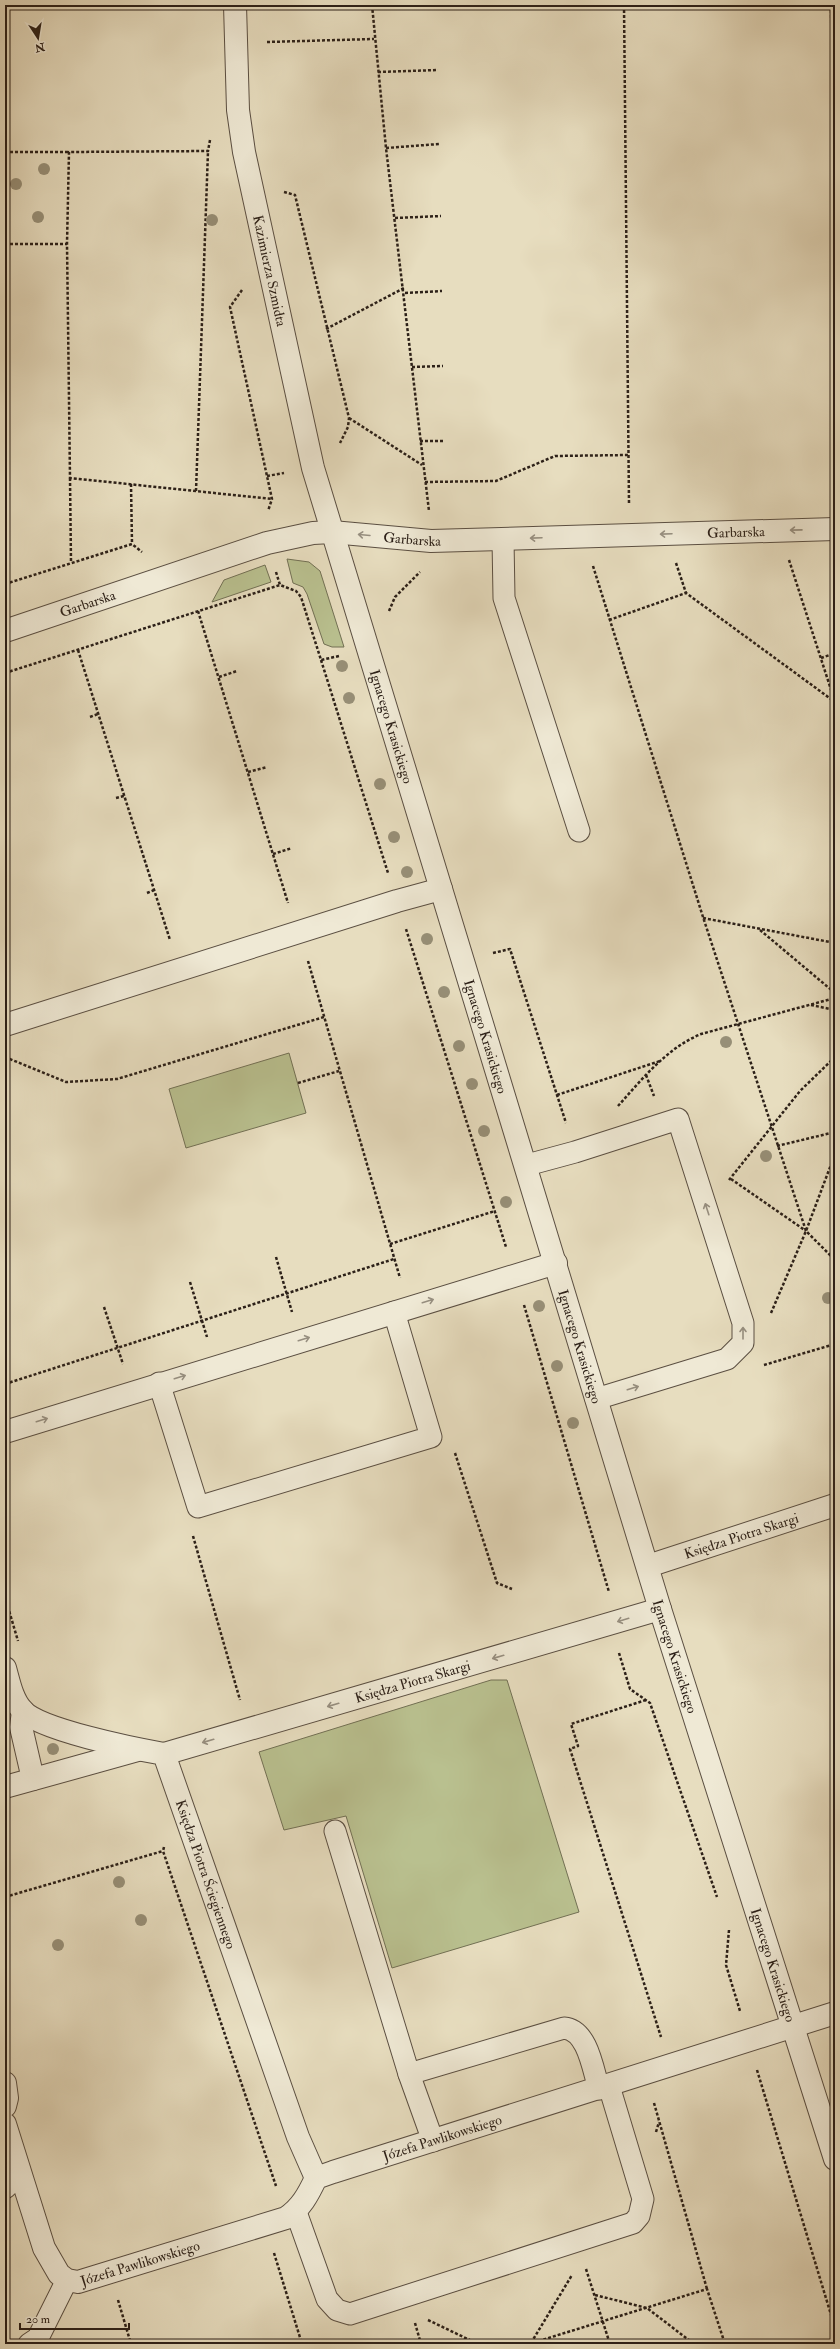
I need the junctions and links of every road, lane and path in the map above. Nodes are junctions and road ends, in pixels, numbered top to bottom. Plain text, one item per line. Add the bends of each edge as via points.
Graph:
1 (235, 5) edge
2 (372, 5) edge
3 (624, 5) edge
4 (831, 5) edge
5 (831, 23) junction
6 (835, 23) edge
7 (374, 39) junction
8 (266, 42) dead end
9 (438, 70) dead end
10 (378, 72) junction
11 (210, 137) dead end
12 (439, 144) dead end
13 (386, 148) junction
14 (208, 151) junction
15 (5, 152) edge
16 (69, 152) junction
17 (280, 191) dead end
18 (441, 216) dead end
19 (395, 218) junction
20 (5, 244) edge
21 (67, 244) junction
22 (244, 287) dead end
23 (404, 288) junction
24 (442, 291) dead end
25 (404, 293) junction
26 (835, 300) edge
27 (326, 329) junction
28 (443, 366) dead end
29 (412, 367) junction
30 (349, 418) junction
31 (420, 441) junction
32 (445, 441) dead end
33 (337, 448) dead end
34 (629, 455) junction
35 (422, 465) junction
36 (70, 478) junction
37 (425, 482) junction
38 (132, 484) junction
39 (196, 491) junction
40 (272, 499) junction
41 (630, 512) dead end
42 (429, 514) dead end
43 (835, 529) edge
44 (332, 532) junction
45 (503, 539) junction
46 (267, 543) junction
47 (132, 544) junction
48 (787, 554) dead end
49 (146, 555) dead end
50 (673, 556) dead end
51 (71, 563) junction
52 (592, 564) dead end
53 (5, 584) edge
54 (280, 585) junction
55 (686, 593) junction
56 (198, 611) junction
57 (609, 620) junction
58 (5, 631) edge
59 (367, 649) junction
60 (78, 650) junction
61 (835, 653) edge
62 (821, 658) junction
63 (237, 671) dead end
64 (5, 673) edge
65 (219, 677) junction
66 (835, 702) edge
67 (98, 714) junction
68 (90, 717) dead end
69 (267, 767) dead end
70 (248, 772) junction
71 (124, 796) junction
72 (116, 798) dead end
73 (579, 831) dead end
74 (292, 848) dead end
75 (273, 854) junction
76 (442, 889) junction
77 (154, 890) junction
78 (147, 892) dead end
79 (290, 910) dead end
80 (703, 917) junction
81 (760, 930) junction
82 (299, 931) junction
83 (835, 943) edge
84 (172, 947) dead end
85 (464, 961) junction
86 (835, 993) edge
87 (835, 998) edge
88 (810, 1005) junction
89 (835, 1010) edge
90 (324, 1016) junction
91 (5, 1025) edge
92 (739, 1025) junction
93 (5, 1057) edge
94 (835, 1057) edge
95 (663, 1060) junction
96 (340, 1071) junction
97 (646, 1074) junction
98 (298, 1083) dead end
99 (557, 1095) junction
100 (614, 1110) dead end
101 (671, 1121) junction
102 (772, 1128) junction
103 (835, 1132) edge
104 (777, 1146) junction
105 (575, 1152) junction
106 (835, 1154) edge
107 (527, 1165) junction
108 (731, 1179) junction
109 (700, 1189) junction
110 (495, 1211) dead end
111 (806, 1231) junction
112 (390, 1244) junction
113 (276, 1257) dead end
114 (394, 1259) junction
115 (835, 1260) edge
116 (556, 1263) junction
117 (190, 1282) dead end
118 (287, 1293) junction
119 (104, 1308) dead end
120 (402, 1310) junction
121 (770, 1317) dead end
122 (202, 1321) junction
123 (301, 1340) junction
124 (835, 1344) edge
125 (117, 1347) junction
126 (732, 1354) junction
127 (216, 1366) junction
128 (159, 1383) junction
129 (5, 1384) edge
130 (132, 1392) junction
131 (596, 1399) junction
132 (5, 1432) edge
133 (835, 1505) edge
134 (191, 1530) dead end
135 (648, 1566) junction
136 (660, 1609) junction
137 (610, 1624) junction
138 (5, 1668) edge
139 (646, 1700) junction
140 (241, 1702) dead end
141 (23, 1712) junction
142 (141, 1750) junction
143 (164, 1754) junction
144 (33, 1779) junction
145 (5, 1787) edge
146 (335, 1831) dead end
147 (165, 1841) dead end
148 (163, 1852) junction
149 (5, 1897) edge
150 (719, 1901) dead end
151 (726, 1923) dead end
152 (835, 2014) edge
153 (792, 2028) junction
154 (662, 2041) dead end
155 (749, 2042) junction
156 (409, 2074) junction
157 (5, 2083) edge
158 (604, 2087) junction
159 (653, 2099) dead end
160 (5, 2106) edge
161 (5, 2124) edge
162 (433, 2141) junction
163 (835, 2159) edge
164 (316, 2178) junction
165 (12, 2181) edge
166 (277, 2191) dead end
167 (296, 2212) junction
168 (266, 2225) junction
169 (580, 2249) junction
170 (110, 2274) junction
171 (67, 2280) junction
172 (707, 2289) junction
173 (595, 2294) junction
174 (647, 2308) junction
175 (425, 2319) dead end
176 (603, 2321) junction
177 (835, 2328) edge
178 (835, 2339) edge
179 (610, 2341) dead end
180 (30, 2344) edge
181 (131, 2344) edge
182 (302, 2344) edge
183 (478, 2344) edge
184 (530, 2344) edge
185 (694, 2344) edge
186 (725, 2344) edge
187 (830, 2344) edge

1 - 44 street, Kazimierza Szmidta via 238,110 244,152 313,468
2 - 7 path
3 - 34 path
4 - 5 path
5 - 6 path
5 - 26 path
7 - 8 path
7 - 10 path
9 - 10 path
10 - 13 path
11 - 14 path
12 - 13 path
13 - 19 path
14 - 16 path
14 - 39 path
15 - 16 path
16 - 21 path
17 - 27 path via 294,196
18 - 19 path
19 - 23 path
20 - 21 path
21 - 36 path
22 - 40 path via 230,307
23 - 25 path
23 - 27 path
24 - 25 path
25 - 29 path
27 - 30 path
28 - 29 path
29 - 31 path
30 - 33 path via 348,427
30 - 35 path
31 - 32 path
31 - 35 path
34 - 37 path via 555,456 496,481
34 - 41 path
35 - 37 path
36 - 38 path
36 - 51 path
37 - 42 path
38 - 39 path
38 - 47 path
39 - 40 path
40 - 46 path via 268,510 261,518
43 -> 45 street, Garbarska
45 -> 44 street, Garbarska via 432,541
44 - 46 street, Garbarska via 313,533
44 - 59 street, Ignacego Krasickiego
45 - 73 lane via 504,598
46 - 54 path
46 - 58 street, Garbarska
47 - 49 path
47 - 51 path
48 - 62 path
50 - 55 path
51 - 53 path
52 - 57 path
54 - 56 path
54 - 59 path via 296,591 301,598 321,660
55 - 57 path
55 - 66 path
56 - 60 path
56 - 65 path
57 - 80 path
59 - 76 street, Ignacego Krasickiego
60 - 64 path
60 - 67 path
61 - 62 path
62 - 66 path
63 - 65 path
65 - 70 path
67 - 68 path
67 - 71 path
69 - 70 path
70 - 75 path
71 - 72 path
71 - 77 path
74 - 75 path
75 - 79 path
76 - 82 street
76 - 85 street, Ignacego Krasickiego
77 - 78 path
77 - 84 path
80 - 81 path
80 - 92 path
81 - 83 path
81 - 86 path
82 - 90 path
82 - 91 street
85 - 99 path via 510,949
85 - 107 street, Ignacego Krasickiego
87 - 88 path
88 - 89 path
88 - 92 path
90 - 93 path via 117,1079 66,1082
90 - 96 path
92 - 95 path via 684,1041
92 - 102 path
94 - 102 path via 800,1092
95 - 97 path
95 - 99 path
96 - 98 path
96 - 112 path
97 - 100 path
97 - 101 path
99 - 105 path
101 - 105 lane
101 - 109 lane
102 - 104 path
102 - 108 path
103 - 104 path
104 - 111 path
105 - 107 lane
106 - 111 path
107 - 116 street, Ignacego Krasickiego
108 - 109 path
108 - 111 path
126 -> 109 lane via 743,1343 743,1323
110 - 112 path
111 - 115 path
111 - 121 path
112 - 114 path
113 - 118 path
114 - 118 path
114 - 120 path
120 -> 116 street
116 - 131 street, Ignacego Krasickiego
117 - 122 path
118 - 122 path
118 - 123 path
119 - 125 path
123 -> 120 street
120 - 128 lane via 431,1437 198,1507
122 - 125 path
122 - 127 path
123 - 127 street
124 - 126 path via 767,1364 748,1366
125 - 129 path
125 - 130 path
131 -> 126 lane via 727,1359
128 -> 127 street
128 - 130 street
132 -> 130 street
131 - 135 street, Ignacego Krasickiego
133 - 135 street, Księdza Piotra Skargi
134 - 140 path
135 - 136 street, Ignacego Krasickiego
136 -> 137 street, Księdza Piotra Skargi
136 - 153 street, Ignacego Krasickiego
137 - 139 path via 630,1689
137 -> 143 street, Księdza Piotra Skargi
138 - 141 street via 15,1700
139 - 150 path via 650,1703
139 - 154 path via 571,1724 578,1746 570,1749
141 - 142 street via 49,1726
141 - 144 street via 21,1727
142 - 143 street
142 - 144 street
143 - 164 street, Księdza Piotra Ściegiennego via 298,2137
144 - 145 street
146 - 156 lane
147 - 148 path
148 - 149 path
148 - 166 path
151 - 155 path via 729,1930 726,1965
152 - 153 street, Józefa Pawlikowskiego
153 - 155 street, Józefa Pawlikowskiego
153 - 163 street, Ignacego Krasickiego
155 - 158 street, Józefa Pawlikowskiego
155 - 177 path
156 - 158 lane via 564,2028 578,2032
156 - 162 lane
157 - 160 street
158 - 162 street, Józefa Pawlikowskiego
158 - 169 lane via 643,2199 643,2207 633,2223
159 - 172 path
161 - 165 street
162 - 164 street, Józefa Pawlikowskiego
164 - 167 street, Józefa Pawlikowskiego
165 - 171 street via 44,2248 59,2274
167 - 168 street, Józefa Pawlikowskiego
167 - 169 lane via 327,2299 337,2310 350,2314
168 - 170 street, Józefa Pawlikowskiego
168 - 182 path
169 - 173 path
169 - 184 path
170 - 171 street, Józefa Pawlikowskiego via 86,2280
170 - 181 path
171 - 180 lane via 38,2338
172 - 174 path
172 - 186 path
173 - 174 path
173 - 176 path
174 - 176 path
174 - 185 path
175 - 183 path
176 - 179 path
176 - 184 path
178 - 187 path

